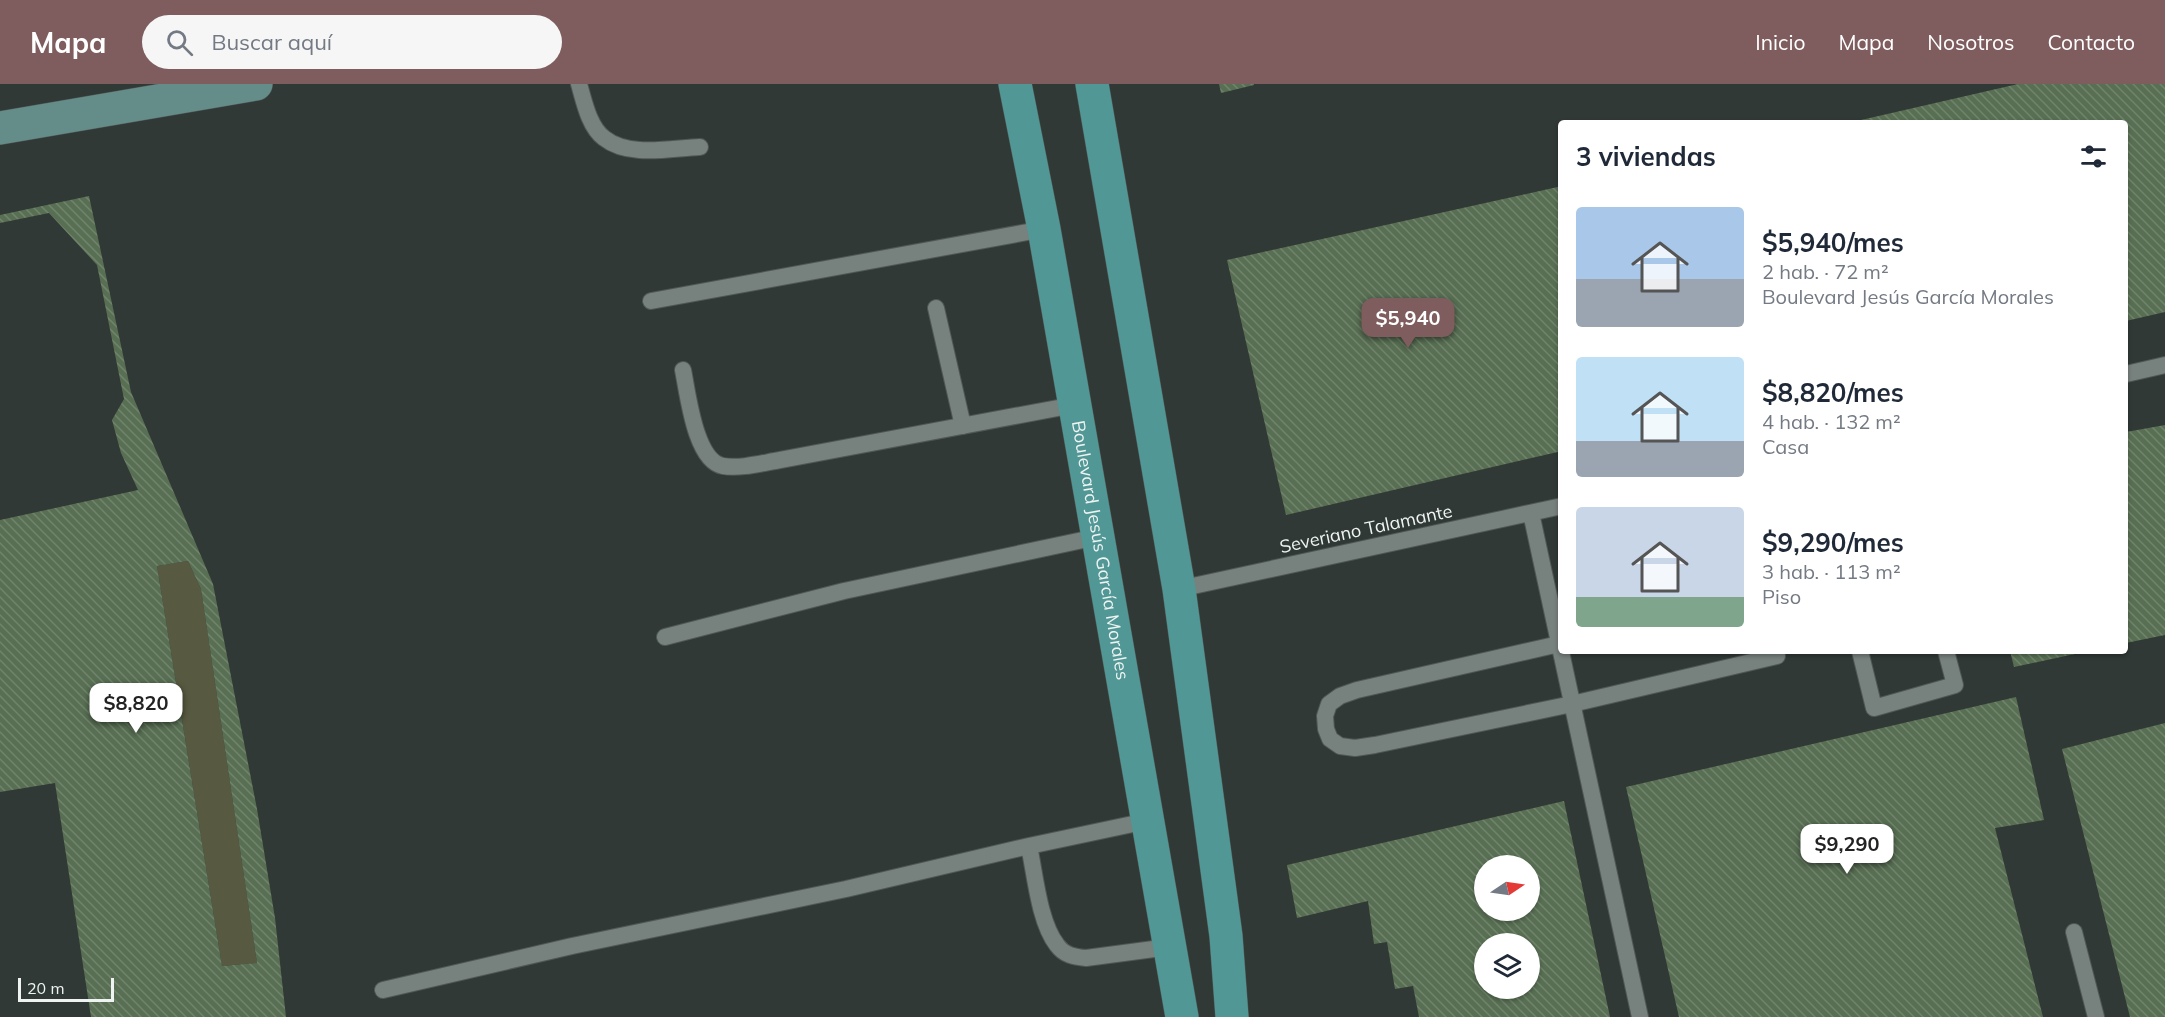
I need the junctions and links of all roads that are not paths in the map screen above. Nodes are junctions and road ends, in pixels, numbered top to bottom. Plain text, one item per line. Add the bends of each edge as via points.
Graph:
1 (256, 84) edge
2 (579, 84) edge
3 (1015, 84) edge
4 (1092, 84) edge
5 (0, 128) edge
6 (700, 147) dead end
7 (1044, 229) junction
8 (651, 301) dead end
9 (936, 308) dead end
10 (2165, 365) edge
11 (683, 370) dead end
12 (2128, 374) edge
13 (1074, 405) junction
14 (963, 426) junction
15 (1558, 507) edge
16 (1531, 513) junction
17 (1097, 537) junction
18 (1179, 589) junction
19 (1557, 617) edge
20 (665, 637) dead end
21 (1558, 644) edge
22 (1561, 654) edge
23 (1777, 654) edge
24 (1861, 654) edge
25 (1947, 654) edge
26 (1572, 704) junction
27 (1147, 821) junction
28 (1029, 846) junction
29 (2074, 932) dead end
30 (1226, 936) junction
31 (1162, 948) junction
32 (383, 990) dead end
33 (1158, 1017) edge
34 (1182, 1017) edge
35 (1232, 1017) edge
36 (1254, 1017) edge
37 (1640, 1017) edge
38 (2096, 1017) edge

1 - 5 street
2 - 6 lane via 592,122 603,138 640,150
3 - 7 main road, Boulevard Jesús García Morales
4 - 18 main road
7 - 8 lane
7 - 13 main road, Boulevard Jesús García Morales
9 - 14 lane
10 - 12 lane
11 - 14 lane via 703,449 721,466 780,460
13 - 14 lane
13 - 17 main road, Boulevard Jesús García Morales
15 - 16 lane, Severiano Talamante
16 - 18 lane, Severiano Talamante
16 - 19 lane
17 - 20 lane via 844,591
17 - 27 main road, Boulevard Jesús García Morales
18 - 30 main road
21 - 26 lane via 1340,696 1329,704 1326,729 1330,739 1340,746 1355,748
22 - 26 lane
23 - 26 lane
24 - 25 lane via 1874,708 1955,685
26 - 37 lane
27 - 28 lane
27 - 31 main road, Boulevard Jesús García Morales
28 - 31 lane via 1045,920 1056,945 1063,951 1086,958
28 - 32 lane
29 - 38 lane
30 - 35 main road
30 - 36 main road
31 - 33 main road
31 - 34 main road

